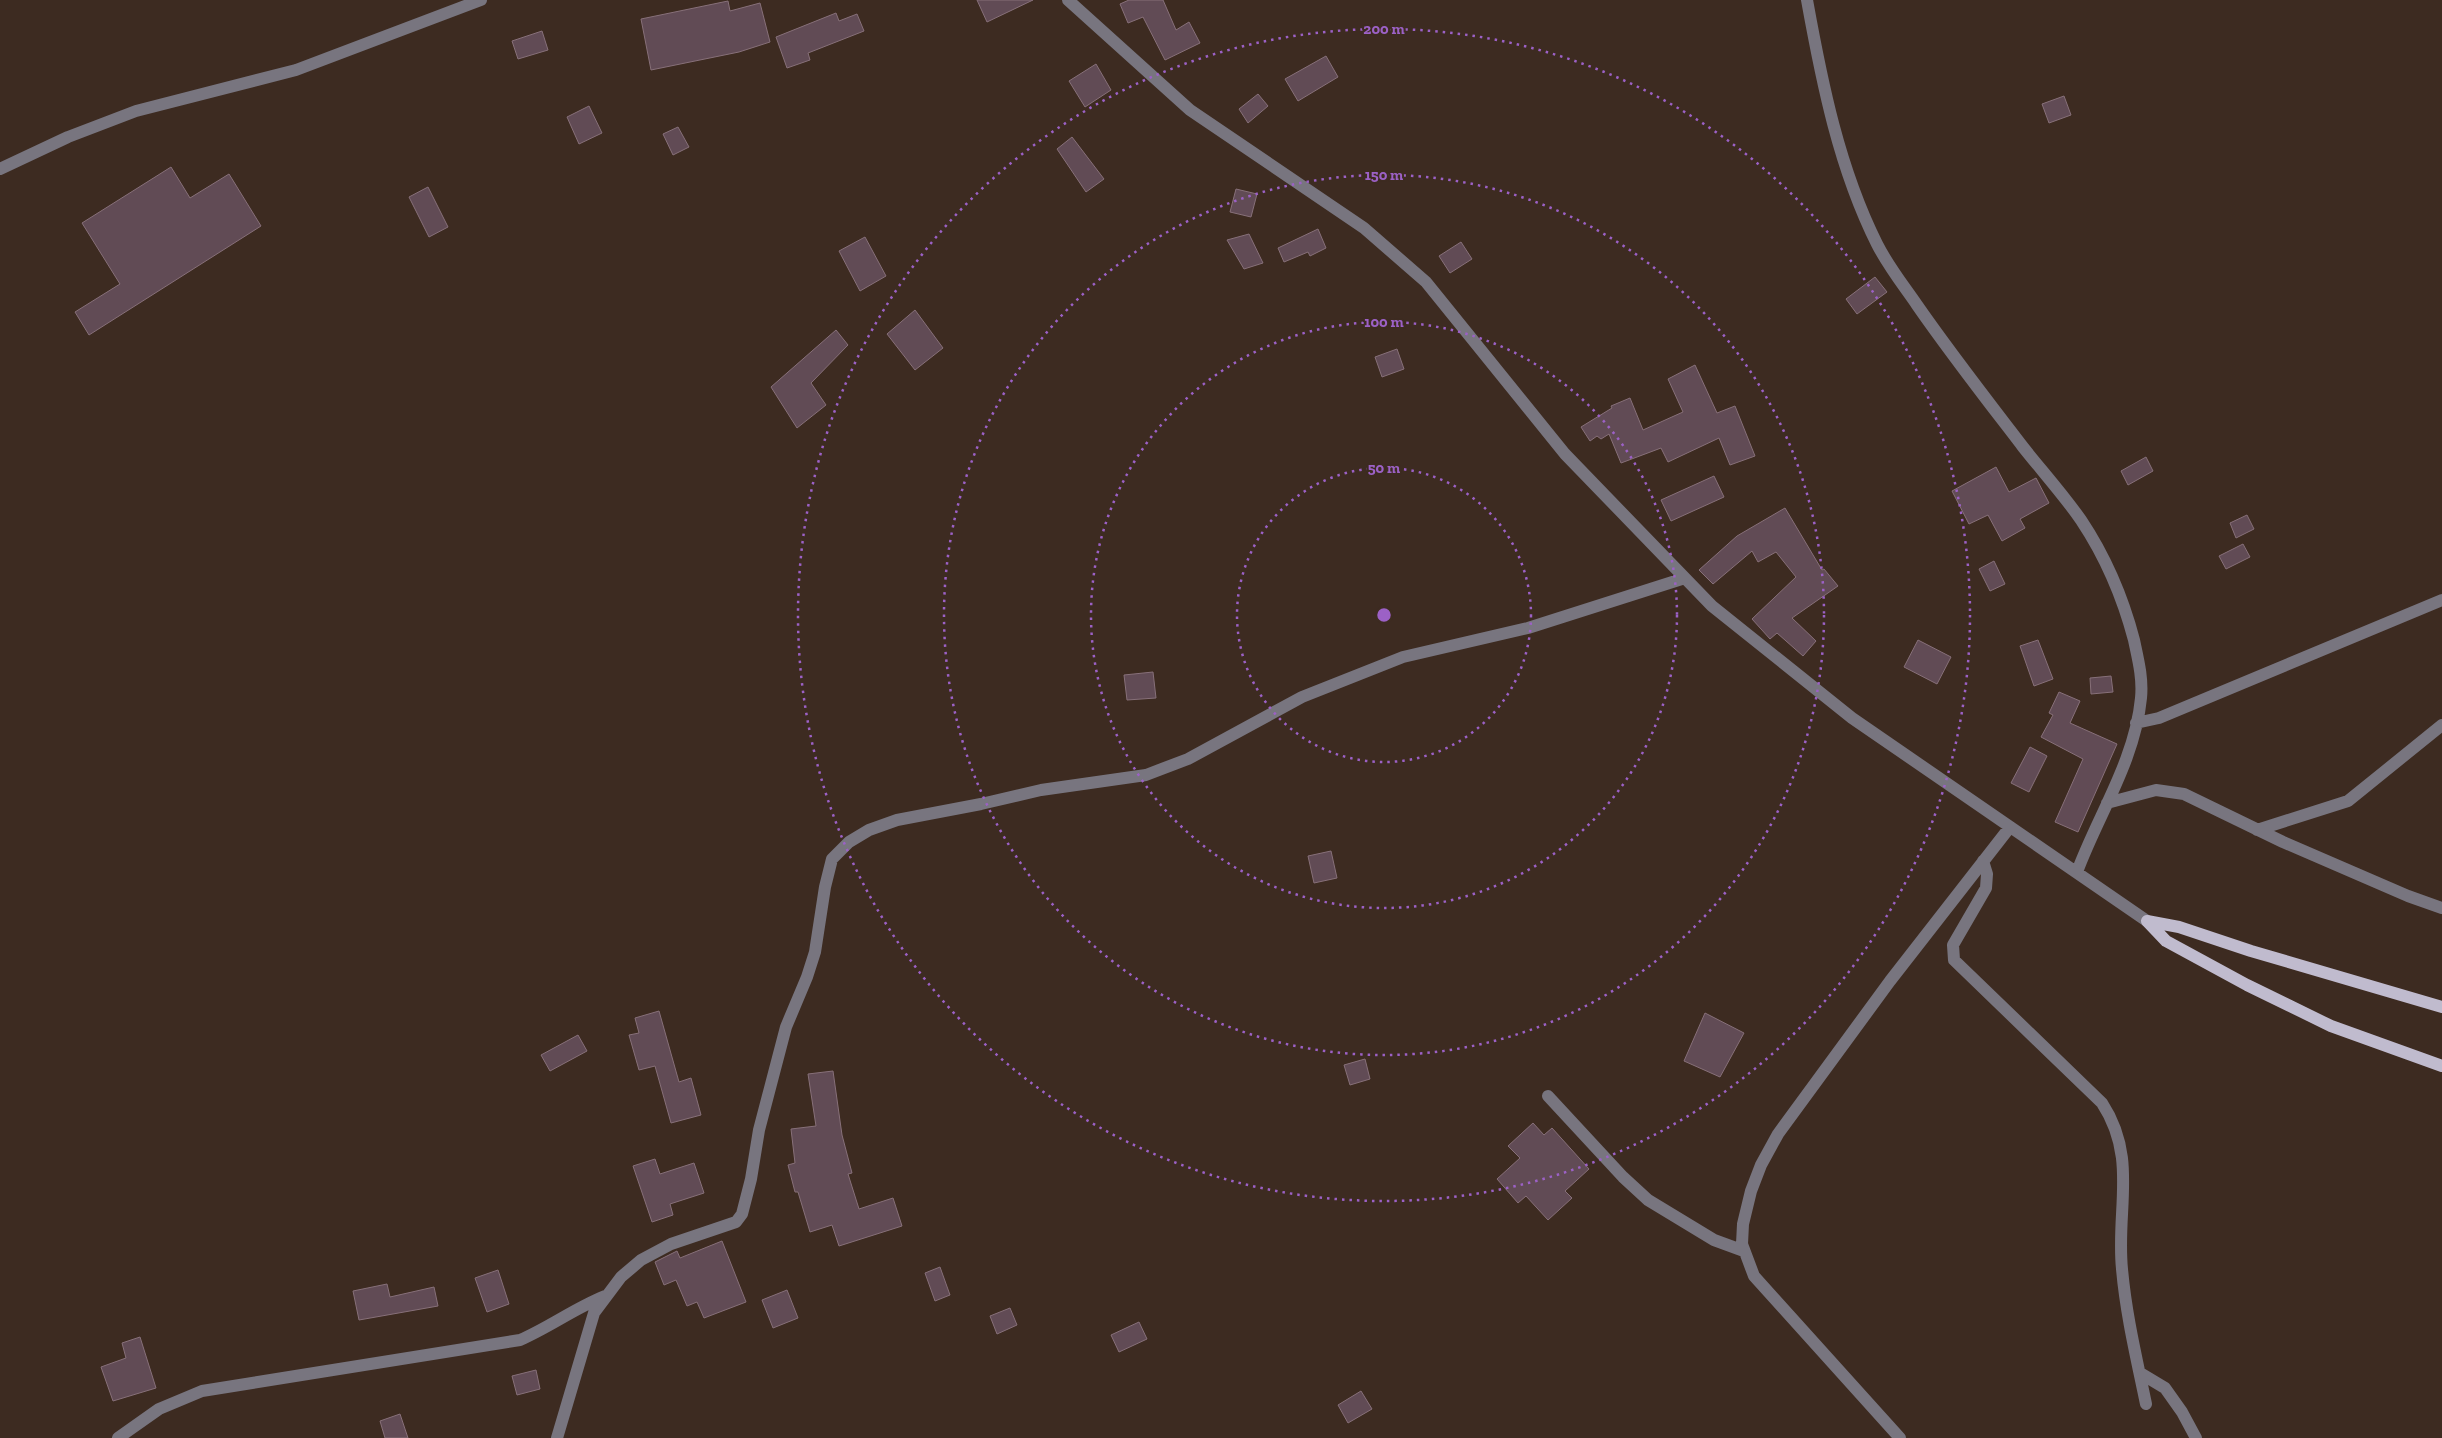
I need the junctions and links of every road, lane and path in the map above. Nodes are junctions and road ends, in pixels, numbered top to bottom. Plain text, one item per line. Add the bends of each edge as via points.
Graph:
1 (481, 0) edge
2 (1068, 0) edge
3 (1807, 0) edge
4 (0, 169) edge
5 (1685, 578) junction
6 (2442, 600) edge
7 (2136, 723) junction
8 (2442, 725) edge
9 (2107, 803) junction
10 (2010, 827) junction
11 (2257, 830) junction
12 (1983, 861) junction
13 (2077, 872) junction
14 (2442, 908) edge
15 (2147, 921) junction
16 (2442, 1007) edge
17 (2442, 1066) edge
18 (1548, 1096) dead end
19 (1744, 1251) junction
20 (606, 1296) junction
21 (2140, 1373) junction
22 (2146, 1404) dead end
23 (118, 1438) edge
24 (557, 1438) edge
25 (1900, 1438) edge
26 (2196, 1438) edge

1 - 4 street via 296,70 136,111 68,137
2 - 5 street via 1190,110 1364,228 1426,282 1566,454
3 - 7 street via 1836,136 1858,202 1878,246 1952,355 2080,518 2116,585 2140,668 2141,697
5 - 10 street via 1712,606 1852,718
5 - 20 street via 1528,628 1403,657 1302,697 1188,760 1146,775 1041,790 897,820 869,830 849,842 832,860 814,952 780,1049 742,1214 736,1222 671,1244 641,1260
6 - 7 street via 2159,718
7 - 9 street via 2123,769
8 - 11 street via 2348,801
9 - 11 street via 2156,790 2171,791 2184,794
9 - 13 street
10 - 12 street
10 - 13 street
11 - 14 street via 2356,875
12 - 19 street via 1778,1134 1751,1191 1743,1224
12 - 21 street via 1987,874 1986,888 1953,945 1954,960 2102,1103 2111,1117 2123,1153 2122,1269
13 - 15 street
15 - 16 main road via 2178,927
15 - 17 main road via 2166,941 2247,985 2331,1026
18 - 19 street via 1648,1200 1714,1240
19 - 25 street via 1754,1276
20 - 23 street via 582,1305 545,1329 520,1340 202,1391 159,1409
20 - 24 street via 594,1313
21 - 22 street
21 - 26 street via 2165,1388

